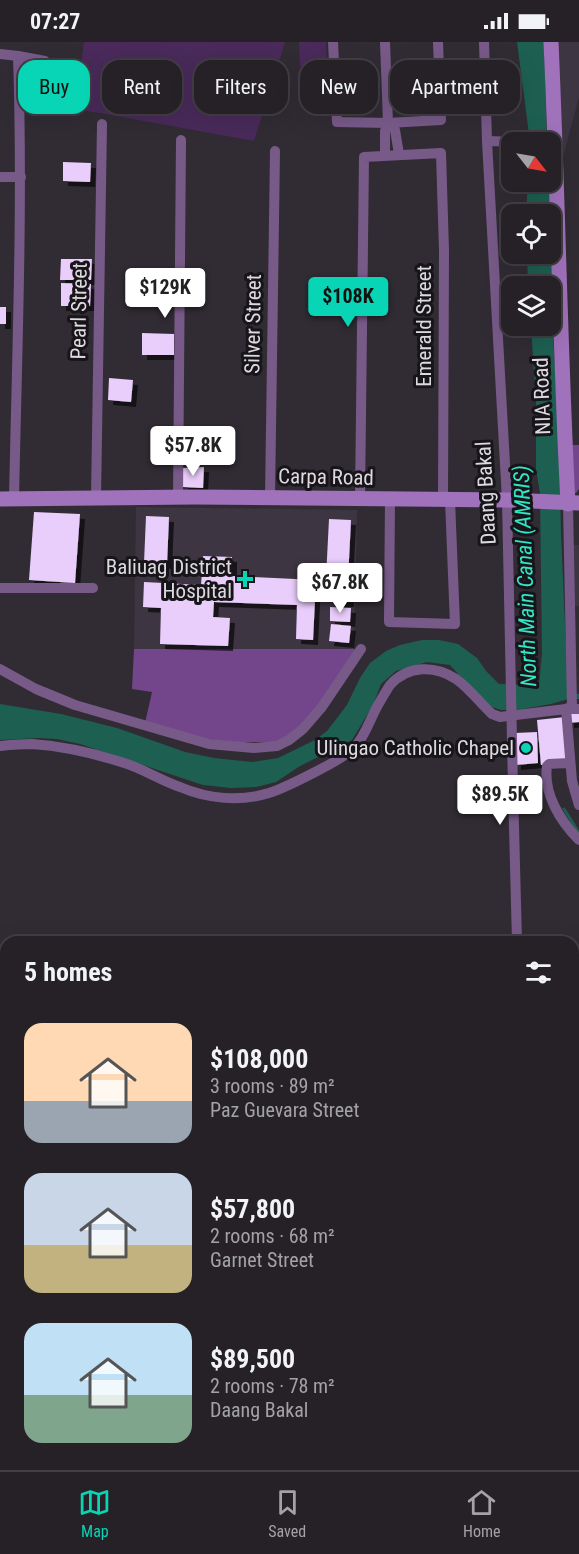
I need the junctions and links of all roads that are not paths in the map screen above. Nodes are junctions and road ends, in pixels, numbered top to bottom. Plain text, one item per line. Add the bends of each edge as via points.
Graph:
1 (333, 42) edge
2 (385, 42) edge
3 (438, 42) edge
4 (484, 42) edge
5 (551, 42) edge
6 (0, 54) edge
7 (18, 56) junction
8 (40, 60) edge
9 (388, 123) junction
10 (102, 124) dead end
11 (553, 132) edge
12 (181, 140) dead end
13 (487, 141) junction
14 (501, 141) edge
15 (275, 151) dead end
16 (399, 154) junction
17 (385, 155) junction
18 (0, 177) edge
19 (21, 177) junction
20 (555, 192) edge
21 (177, 497) junction
22 (96, 498) junction
23 (270, 498) junction
24 (7, 499) edge
25 (360, 499) junction
26 (390, 499) junction
27 (446, 500) junction
28 (507, 500) junction
29 (569, 503) edge
30 (0, 588) edge
31 (93, 588) dead end
32 (361, 649) dead end
33 (0, 669) edge
34 (572, 705) edge
35 (512, 712) junction
36 (0, 746) edge
37 (570, 763) junction
38 (579, 805) edge
39 (579, 840) edge
40 (518, 936) edge

1 - 9 street via 337,122
2 - 9 street
3 - 9 street via 441,120
4 - 13 street, Daang Bakal
5 - 11 street, NIA Road
6 - 7 street
7 - 8 street
7 - 19 street
9 - 16 street via 395,130
9 - 17 street via 384,131
10 - 22 street, Pearl Street
12 - 21 street
13 - 14 street
13 - 28 street, Daang Bakal
15 - 23 street, Silver Street
16 - 17 street
16 - 27 street, Emerald Street via 441,153
17 - 25 street via 364,157
18 - 19 street
19 - 24 street
20 - 29 street, NIA Road
21 - 22 street, Carpa Road
21 - 23 street, Carpa Road
22 - 24 street, Carpa Road
23 - 25 street, Carpa Road
25 - 26 street, Carpa Road
26 - 27 street, Carpa Road
26 - 27 street, Emerald Street via 389,622 455,624
27 - 28 street, Carpa Road
28 - 29 street, Carpa Road
28 - 35 street, Daang Bakal
29 - 34 street, NIA Road
30 - 31 street
32 - 33 street via 303,729 277,746 254,748 209,744 75,705
34 - 35 street
34 - 37 street, NIA Road
35 - 36 street via 500,717 492,714 441,670 424,668 404,674 391,684 354,749 272,792 250,798 199,794 92,753 31,744
35 - 40 street, Daang Bakal
37 - 38 street, NIA Road
37 - 39 street via 549,764 546,778 557,811

